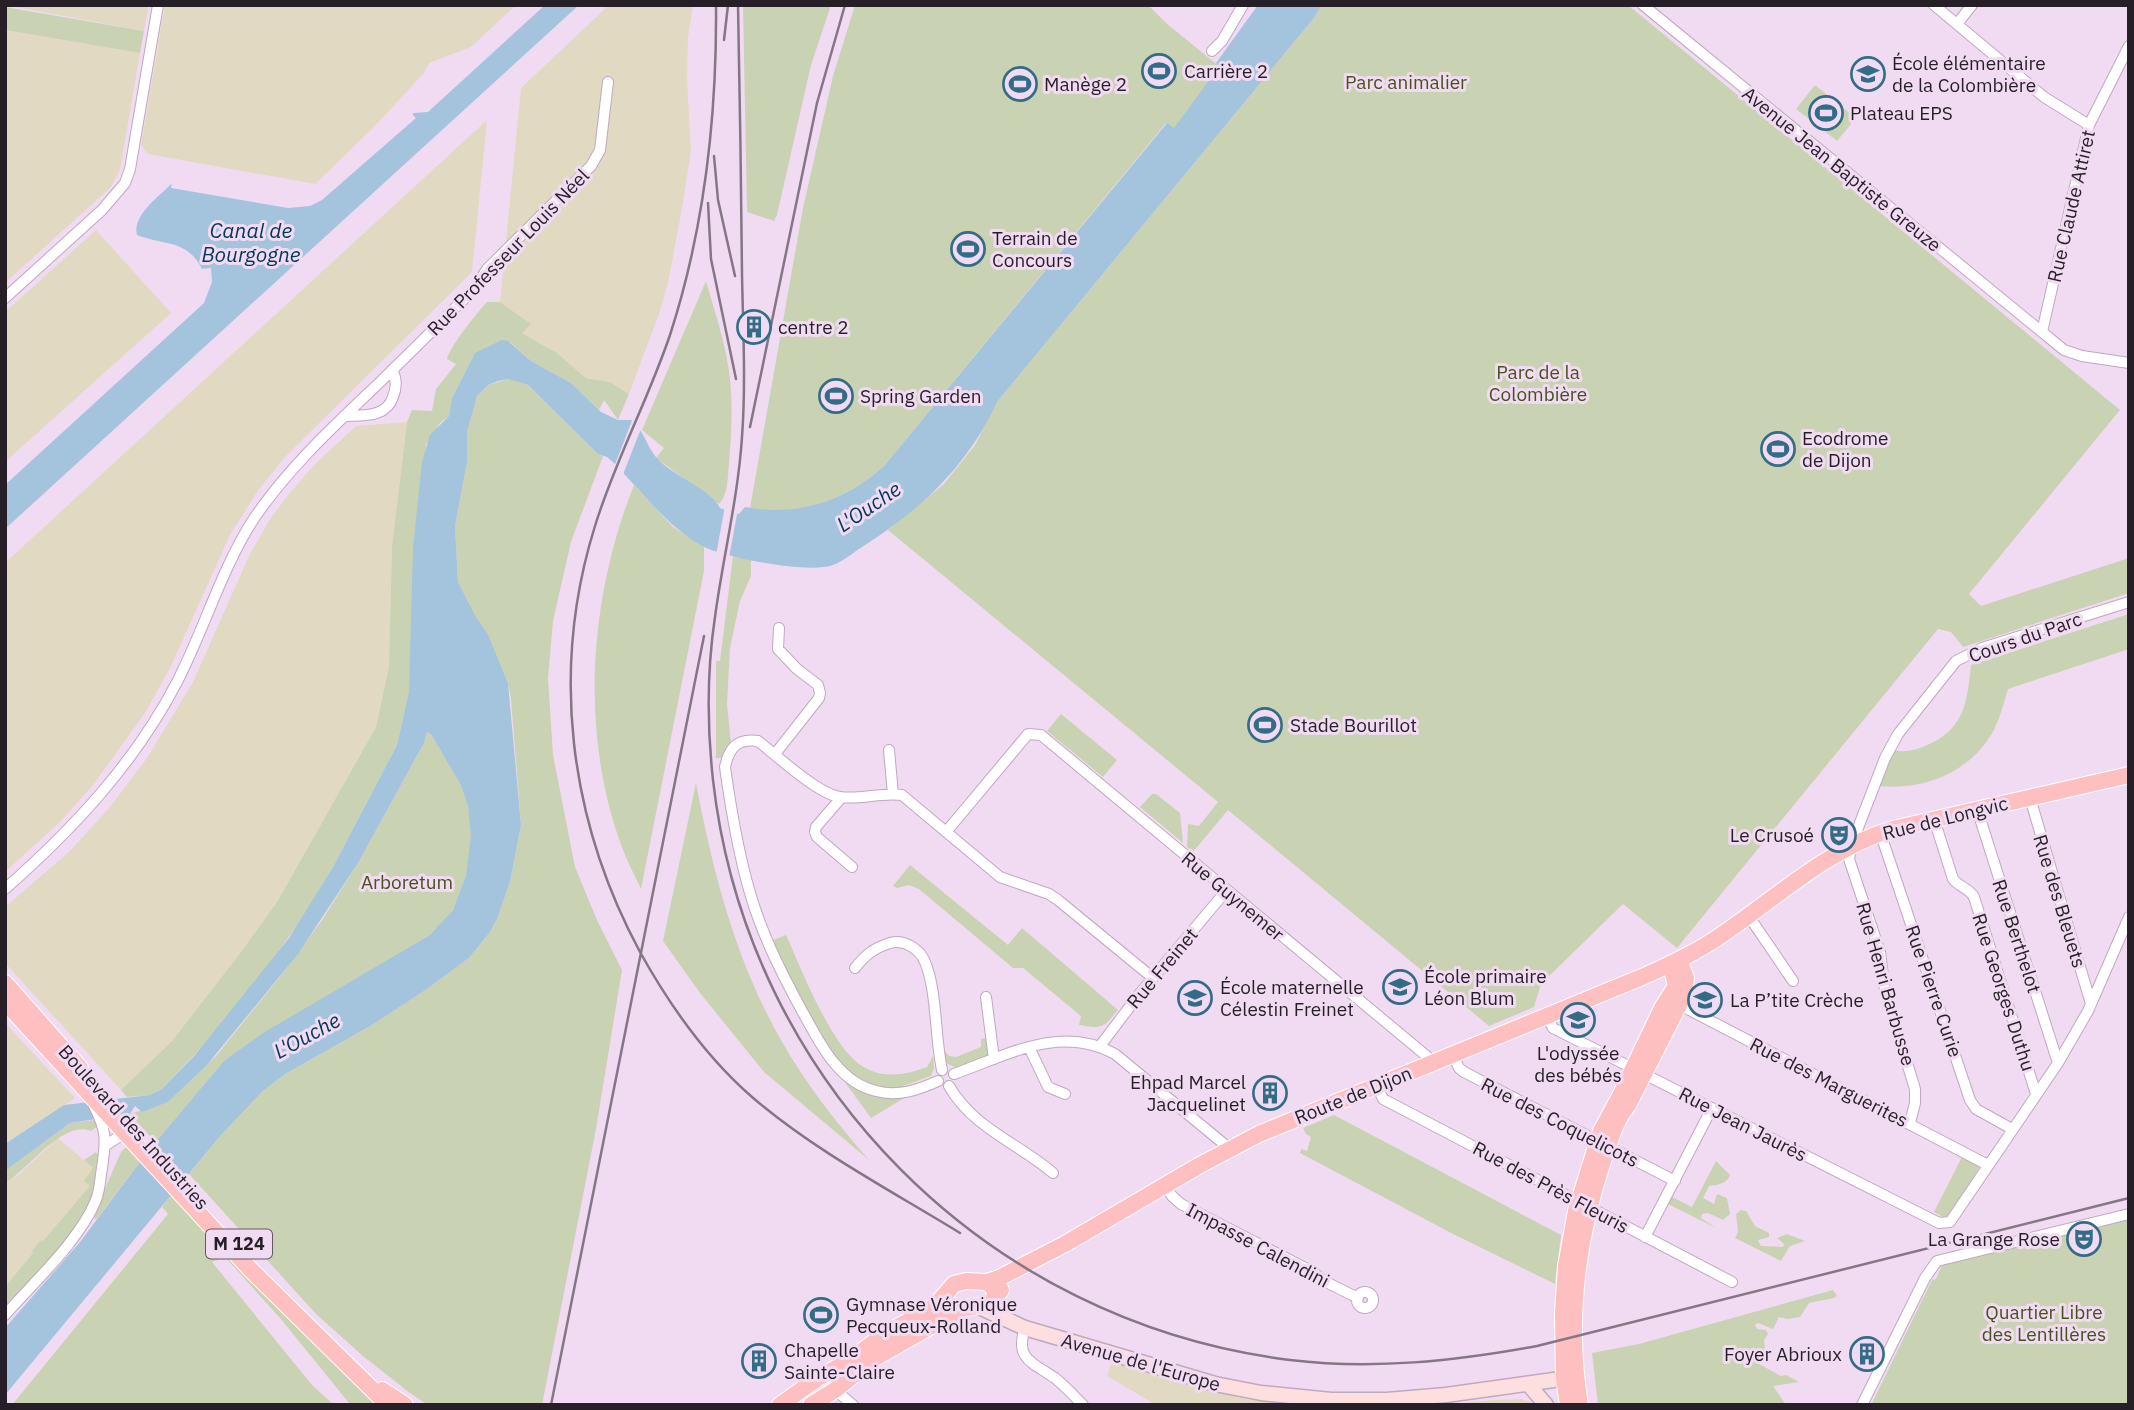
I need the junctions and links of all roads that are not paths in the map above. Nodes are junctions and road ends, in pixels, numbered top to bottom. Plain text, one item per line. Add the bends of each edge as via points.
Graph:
1 (158, 5) edge
2 (1243, 5) edge
3 (1643, 5) edge
4 (1934, 5) edge
5 (1972, 5) edge
6 (1957, 24) junction
7 (2129, 46) edge
8 (1212, 51) dead end
9 (608, 82) dead end
10 (2089, 125) junction
11 (5, 298) edge
12 (2042, 332) junction
13 (2129, 363) edge
14 (393, 370) junction
15 (344, 416) junction
16 (2129, 602) edge
17 (779, 628) dead end
18 (889, 750) dead end
19 (775, 754) junction
20 (2129, 775) edge
21 (893, 794) junction
22 (841, 797) junction
23 (2030, 798) junction
24 (1977, 809) junction
25 (1934, 819) junction
26 (946, 832) junction
27 (1880, 832) junction
28 (1851, 846) junction
29 (852, 867) dead end
30 (5, 888) edge
31 (1226, 891) junction
32 (1748, 915) junction
33 (2129, 917) edge
34 (1675, 962) junction
35 (855, 968) dead end
36 (1153, 978) junction
37 (1793, 981) dead end
38 (5, 983) edge
39 (986, 997) dead end
40 (5, 1002) edge
41 (1674, 1002) junction
42 (2091, 1004) junction
43 (1548, 1016) junction
44 (1100, 1046) junction
45 (1029, 1047) junction
46 (1453, 1055) junction
47 (994, 1059) junction
48 (1435, 1063) junction
49 (2057, 1063) junction
50 (942, 1070) junction
51 (1638, 1071) junction
52 (954, 1074) junction
53 (938, 1081) junction
54 (950, 1086) junction
55 (1377, 1086) junction
56 (1065, 1094) dead end
57 (2036, 1094) junction
58 (96, 1095) junction
59 (1712, 1108) junction
60 (1910, 1123) junction
61 (2012, 1129) junction
62 (130, 1130) junction
63 (1603, 1144) junction
64 (106, 1145) junction
65 (1230, 1149) junction
66 (1988, 1165) junction
67 (1053, 1173) dead end
68 (1675, 1181) junction
69 (1165, 1185) junction
70 (1584, 1204) junction
71 (2129, 1214) edge
72 (1645, 1237) junction
73 (1732, 1282) dead end
74 (992, 1291) junction
75 (948, 1293) junction
76 (1358, 1298) dead end
77 (979, 1307) junction
78 (962, 1308) junction
79 (5, 1315) edge
80 (1007, 1320) junction
81 (1025, 1328) junction
82 (849, 1361) junction
83 (353, 1371) junction
84 (1570, 1377) junction
85 (1529, 1384) junction
86 (835, 1390) junction
87 (796, 1394) junction
88 (388, 1405) edge
89 (405, 1405) edge
90 (780, 1405) edge
91 (811, 1405) edge
92 (853, 1405) edge
93 (1083, 1405) edge
94 (1546, 1405) edge
95 (1568, 1405) edge
96 (1580, 1405) edge
97 (1862, 1405) edge

1 - 11 street via 125,183 102,210
2 - 8 street
3 - 12 street, Avenue Jean Baptiste Greuze
4 - 6 street
5 - 6 street
6 - 10 street via 2044,97
7 - 10 street, Rue Claude Attiret
9 - 14 street, Rue Professeur Louis Néel via 600,150 591,166
10 - 12 street, Rue Claude Attiret
12 - 13 street, Avenue Jean Baptiste Greuze via 2070,353
14 - 15 street, Rue Professeur Louis Néel
14 - 15 street via 397,379 390,404 382,412
15 - 30 street, Rue Professeur Louis Néel via 275,489 244,536 176,685 99,798
16 - 28 street, Cours du Parc via 1982,648 1956,661 1898,734
17 - 19 street via 778,649 818,685 820,693
18 - 21 street
19 - 22 street via 822,791
19 - 53 street via 758,741 740,742 728,754 725,767 750,894 783,975 818,1041 852,1080 876,1091 901,1093
20 - 23 main road, Rue de Longvic
21 - 22 street
21 - 26 street via 902,795
22 - 29 street via 814,832
23 - 24 main road, Rue de Longvic
23 - 42 street, Rue des Bleuets
24 - 25 main road, Rue de Longvic
24 - 49 street, Rue Berthelot
25 - 27 main road, Rue de Longvic
25 - 57 street, Rue Georges Duthu via 1956,884 1974,897
26 - 31 street, Rue Guynemer via 1028,734 1041,735
26 - 36 street via 1000,877 1058,900
27 - 28 main road, Rue de Longvic
27 - 61 street, Rue Pierre Curie via 1970,1100 1976,1109
28 - 32 main road, Rue de Longvic
28 - 60 street, Rue Henri Barbusse via 1849,859 1880,952 1885,991 1915,1089
31 - 36 street, Rue Freinet
31 - 48 street, Rue Guynemer
32 - 34 main road, Rue de Longvic
32 - 37 street
33 - 42 street
34 - 41 main road
34 - 43 main road, Route de Dijon
35 - 50 street via 866,954 891,943 908,944 922,955
36 - 44 street, Rue Freinet
38 - 58 main road, Boulevard des Industries / M 124
39 - 47 street
40 - 58 main road, Boulevard des Industries / M 124
41 - 51 main road via 1661,1008
41 - 60 street, Rue des Marguerites
42 - 49 street
43 - 46 main road, Route de Dijon
43 - 51 street, Rue Jean Jaurès via 1553,1028
44 - 45 street via 1056,1040
44 - 65 street
45 - 47 street
45 - 56 street via 1048,1087
46 - 48 main road, Route de Dijon
46 - 63 street, Rue des Coquelicots via 1465,1072
47 - 52 street
48 - 55 main road, Route de Dijon
49 - 57 street
50 - 52 street
50 - 53 street
51 - 59 street, Rue Jean Jaurès
51 - 63 main road
52 - 54 street
53 - 54 street
54 - 67 street via 991,1131 1036,1157
55 - 65 main road, Route de Dijon
55 - 70 street, Rue des Près Fleuris via 1383,1099
57 - 61 street
58 - 62 main road, Boulevard des Industries / M 124
58 - 64 street
59 - 66 street, Rue Jean Jaurès via 1939,1223 1950,1222
59 - 68 street
60 - 66 street, Rue des Marguerites
61 - 66 street
62 - 64 street
62 - 83 main road, Boulevard des Industries / M 124 via 250,1269
63 - 68 street, Rue des Coquelicots
63 - 70 main road
64 - 79 street via 90,1213
65 - 69 main road, Route de Dijon
68 - 72 street
69 - 74 main road, Route de Dijon
69 - 76 street, Impasse Calendini via 1181,1204
70 - 72 street, Rue des Près Fleuris
70 - 84 main road via 1565,1276 1563,1313
71 - 97 street via 1937,1261
72 - 73 street, Rue des Près Fleuris
74 - 75 main road via 958,1282
74 - 77 main road, Route de Dijon via 988,1305
74 - 80 main road
75 - 78 main road via 953,1305
75 - 82 main road
77 - 78 main road
77 - 80 main road, Avenue de l'Europe
78 - 86 main road via 876,1358
80 - 81 main road, Avenue de l'Europe
81 - 85 main road, Avenue de l'Europe via 1215,1384 1331,1401 1387,1400
81 - 93 street via 1020,1344 1024,1355
82 - 86 street
82 - 87 main road
83 - 88 main road, Boulevard des Industries / M 124
83 - 89 main road, Boulevard des Industries / M 124
84 - 85 main road, Avenue de l'Europe
84 - 95 main road
84 - 96 main road
85 - 94 main road
86 - 87 street
86 - 91 main road
86 - 92 street
87 - 90 main road

